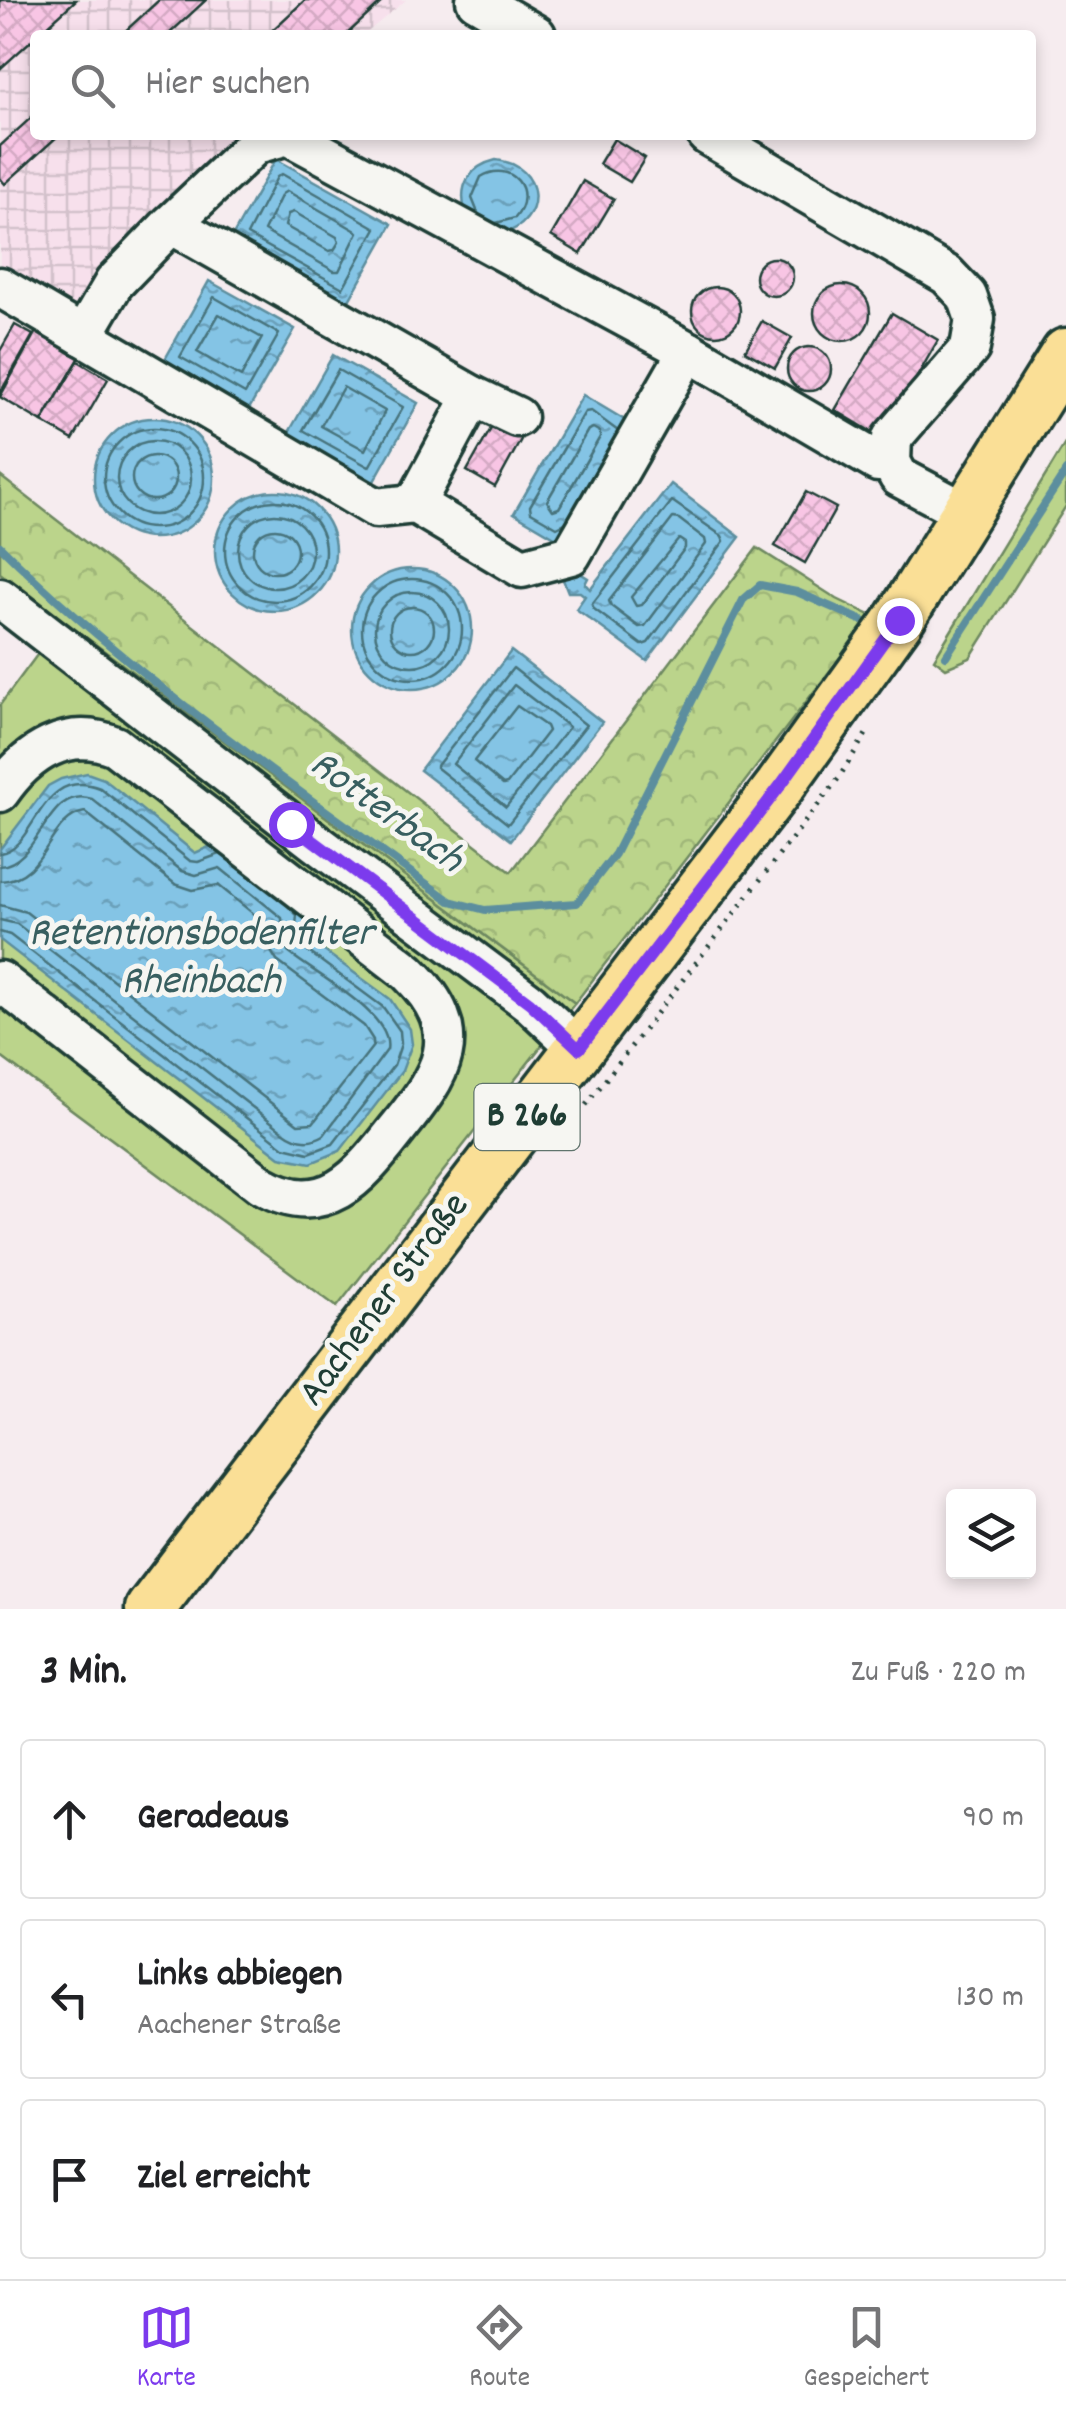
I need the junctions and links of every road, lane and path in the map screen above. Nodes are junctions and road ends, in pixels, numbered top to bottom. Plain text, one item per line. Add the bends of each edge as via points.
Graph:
1 (476, 0) edge
2 (527, 30) edge
3 (270, 140) edge
4 (297, 140) edge
5 (717, 140) edge
6 (171, 224) junction
7 (0, 287) edge
8 (83, 336) junction
9 (688, 351) junction
10 (1066, 354) edge
11 (473, 396) junction
12 (517, 417) dead end
13 (891, 462) junction
14 (415, 504) junction
15 (967, 513) junction
16 (0, 598) edge
17 (104, 678) junction
18 (90, 738) junction
19 (0, 792) edge
20 (0, 982) edge
21 (579, 1049) junction
22 (150, 1609) edge

1 - 2 lane
3 - 6 lane via 256,144
4 - 9 lane
5 - 13 lane via 947,274 967,296 975,320 970,348 892,438
6 - 8 lane via 114,283
6 - 11 lane
7 - 8 lane
8 - 14 lane via 376,508
9 - 13 lane via 878,462
9 - 14 lane via 571,555 522,568
10 - 15 main road, Aachener Straße / B 266
11 - 12 lane
11 - 14 lane
13 - 15 lane via 899,477
15 - 21 main road, Aachener Straße / B 266 via 780,786
16 - 17 lane
17 - 18 lane
17 - 21 lane via 530,1003
18 - 19 lane via 58,742 32,755
18 - 20 lane via 115,746 408,972 440,1010 444,1042 438,1073 360,1176 335,1192 291,1197 261,1185
21 - 22 main road, Aachener Straße / B 266

